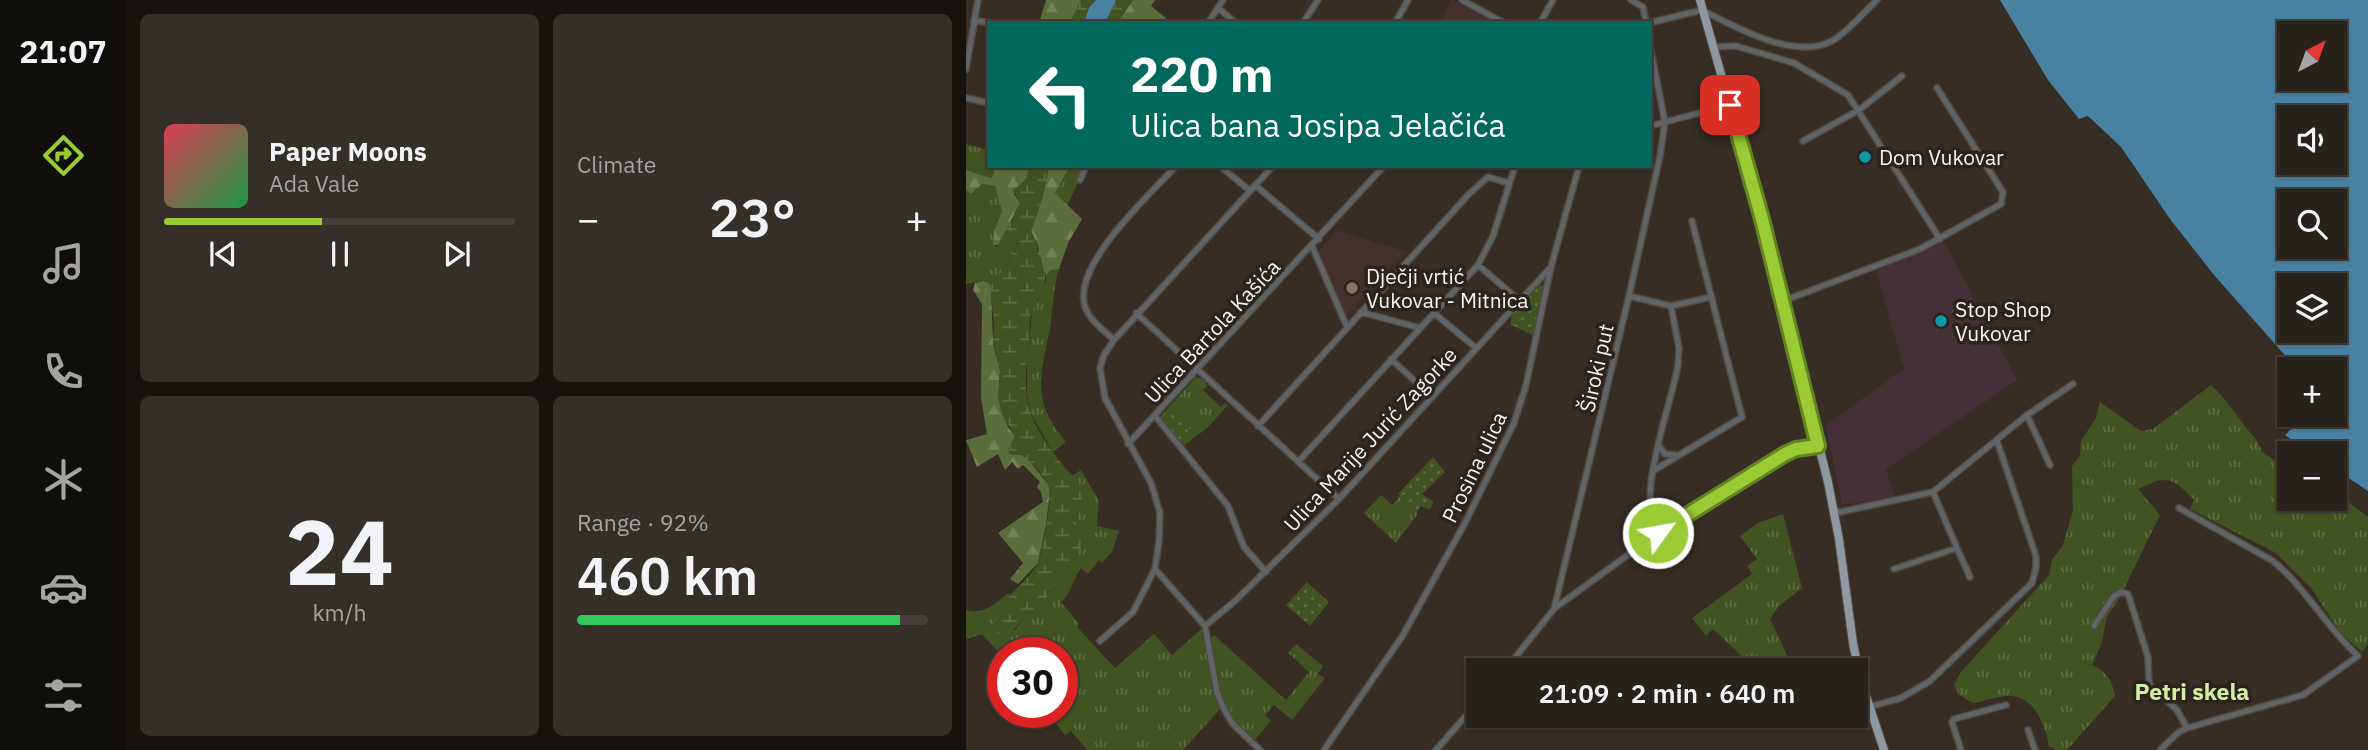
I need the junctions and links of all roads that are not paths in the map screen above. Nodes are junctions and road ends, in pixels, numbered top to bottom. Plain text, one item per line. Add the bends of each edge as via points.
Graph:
1 (978, 0) edge
2 (1223, 0) edge
3 (1318, 0) edge
4 (1408, 0) edge
5 (1462, 0) edge
6 (1553, 0) edge
7 (1631, 0) edge
8 (1700, 0) edge
9 (1877, 0) edge
10 (1642, 3) edge
11 (1218, 8) junction
12 (1702, 10) junction
13 (974, 20) junction
14 (1209, 21) edge
15 (1234, 21) edge
16 (1304, 21) edge
17 (1396, 21) edge
18 (1500, 21) edge
19 (1541, 21) edge
20 (1646, 21) edge
21 (1652, 22) edge
22 (987, 23) edge
23 (1713, 47) junction
24 (1652, 56) edge
25 (966, 69) edge
26 (1902, 76) dead end
27 (1652, 86) edge
28 (1658, 87) junction
29 (1937, 88) dead end
30 (966, 98) edge
31 (987, 103) edge
32 (1730, 105) junction
33 (1859, 110) junction
34 (1665, 122) junction
35 (1652, 125) edge
36 (1803, 141) dead end
37 (1085, 168) edge
38 (1174, 168) edge
39 (1222, 168) edge
40 (1271, 168) edge
41 (1382, 168) edge
42 (1514, 168) edge
43 (1577, 168) edge
44 (1080, 180) dead end
45 (1509, 183) junction
46 (1255, 185) junction
47 (1249, 190) junction
48 (1692, 221) dead end
49 (1319, 239) junction
50 (1940, 239) junction
51 (1312, 246) junction
52 (1478, 265) junction
53 (1551, 267) junction
54 (1629, 296) junction
55 (1711, 297) junction
56 (1520, 301) junction
57 (1783, 301) junction
58 (1671, 306) junction
59 (1361, 312) junction
60 (1136, 313) junction
61 (1434, 313) junction
62 (1347, 327) junction
63 (1420, 328) junction
64 (1114, 340) junction
65 (1476, 348) junction
66 (1391, 359) junction
67 (1197, 369) junction
68 (2073, 384) dead end
69 (1431, 396) junction
70 (2027, 415) junction
71 (1156, 416) junction
72 (1258, 426) junction
73 (1997, 441) junction
74 (1128, 444) junction
75 (1659, 446) junction
76 (1818, 446) junction
77 (1678, 455) junction
78 (1297, 462) junction
79 (2050, 465) dead end
80 (1653, 471) junction
81 (1933, 492) junction
82 (1339, 499) junction
83 (2179, 508) dead end
84 (1834, 511) junction
85 (1658, 533) junction
86 (1957, 548) junction
87 (1155, 569) junction
88 (1894, 569) dead end
89 (1265, 572) junction
90 (1969, 577) dead end
91 (1554, 609) junction
92 (1205, 626) junction
93 (2094, 626) dead end
94 (1100, 641) dead end
95 (2358, 656) junction
96 (2365, 657) dead end
97 (1515, 658) edge
98 (2006, 705) dead end
99 (1869, 707) junction
100 (1466, 716) edge
101 (2187, 728) junction
102 (2028, 730) dead end
103 (1260, 750) edge
104 (1324, 750) edge
105 (1436, 750) edge
106 (1884, 750) edge
107 (1961, 750) edge
108 (2035, 750) edge
109 (2160, 750) edge

1 - 13 street
2 - 11 street
3 - 16 street
4 - 17 street
5 - 18 street
6 - 19 street
7 - 10 street
8 - 12 main road
9 - 12 street via 1835,39 1814,46 1783,44
10 - 20 street
11 - 14 street
11 - 15 street
12 - 21 street
12 - 23 main road
13 - 22 street
13 - 25 street
23 - 32 main road
23 - 33 street via 1736,46 1794,63 1848,95
24 - 28 street, Široki put
26 - 33 street
27 - 28 street
28 - 34 street, Široki put
29 - 50 street via 2003,192 2001,204
30 - 31 street
32 - 34 street
32 - 57 main road
33 - 36 street
33 - 50 street
34 - 35 street
34 - 54 street, Široki put
37 - 44 street
38 - 64 street via 1115,232 1092,266 1085,289 1086,310
39 - 47 street
40 - 46 street
41 - 49 street, Ulica Bartola Kašića
42 - 45 street
43 - 53 street, Prosina ulica
45 - 52 street via 1493,236
45 - 59 street via 1485,179
46 - 47 street
46 - 49 street
47 - 60 street
48 - 55 street
49 - 51 street, Ulica Bartola Kašića
50 - 57 street
51 - 62 street
51 - 67 street, Ulica Bartola Kašića
52 - 56 street
52 - 61 street
53 - 56 street, Ulica Marije Jurić Zagorke
53 - 104 street, Prosina ulica via 1526,385 1509,433 1403,635
54 - 58 street
54 - 91 street, Široki put
55 - 58 street
55 - 77 street via 1742,416
56 - 65 street, Ulica Marije Jurić Zagorke
57 - 76 main road
58 - 75 street via 1678,365
59 - 62 street
59 - 63 street
60 - 64 street
60 - 67 street
61 - 63 street
61 - 65 street
62 - 72 street
63 - 66 street
64 - 74 street via 1102,362 1101,385
65 - 69 street, Ulica Marije Jurić Zagorke
66 - 69 street
66 - 78 street
67 - 71 street, Ulica Bartola Kašića
67 - 72 street
68 - 70 street
69 - 82 street, Ulica Marije Jurić Zagorke
70 - 73 street
70 - 79 street
71 - 74 street, Ulica Bartola Kašića
71 - 89 street via 1228,506 1244,547
72 - 78 street
73 - 81 street
73 - 99 street via 2036,556 2032,583 1930,681 1900,698
74 - 87 street via 1151,483 1160,513
75 - 77 street via 1665,454
75 - 80 street
76 - 84 main road
76 - 85 street via 1785,454
77 - 80 street
78 - 82 street
80 - 85 street via 1648,507
81 - 84 street
81 - 86 street
82 - 89 street, Ulica Marije Jurić Zagorke
83 - 95 street via 2286,571
84 - 99 main road via 1853,643
85 - 91 street
86 - 88 street
86 - 90 street
87 - 92 street
87 - 94 street via 1133,612
89 - 92 street, Ulica Marije Jurić Zagorke
91 - 97 street, Široki put
92 - 103 street via 1223,707 1232,723
93 - 101 street via 2114,596 2128,594 2148,657 2149,684 2177,710
95 - 96 street
95 - 101 street via 2302,695
98 - 107 street via 1954,719
99 - 106 main road
100 - 105 street
101 - 109 street
102 - 108 street

